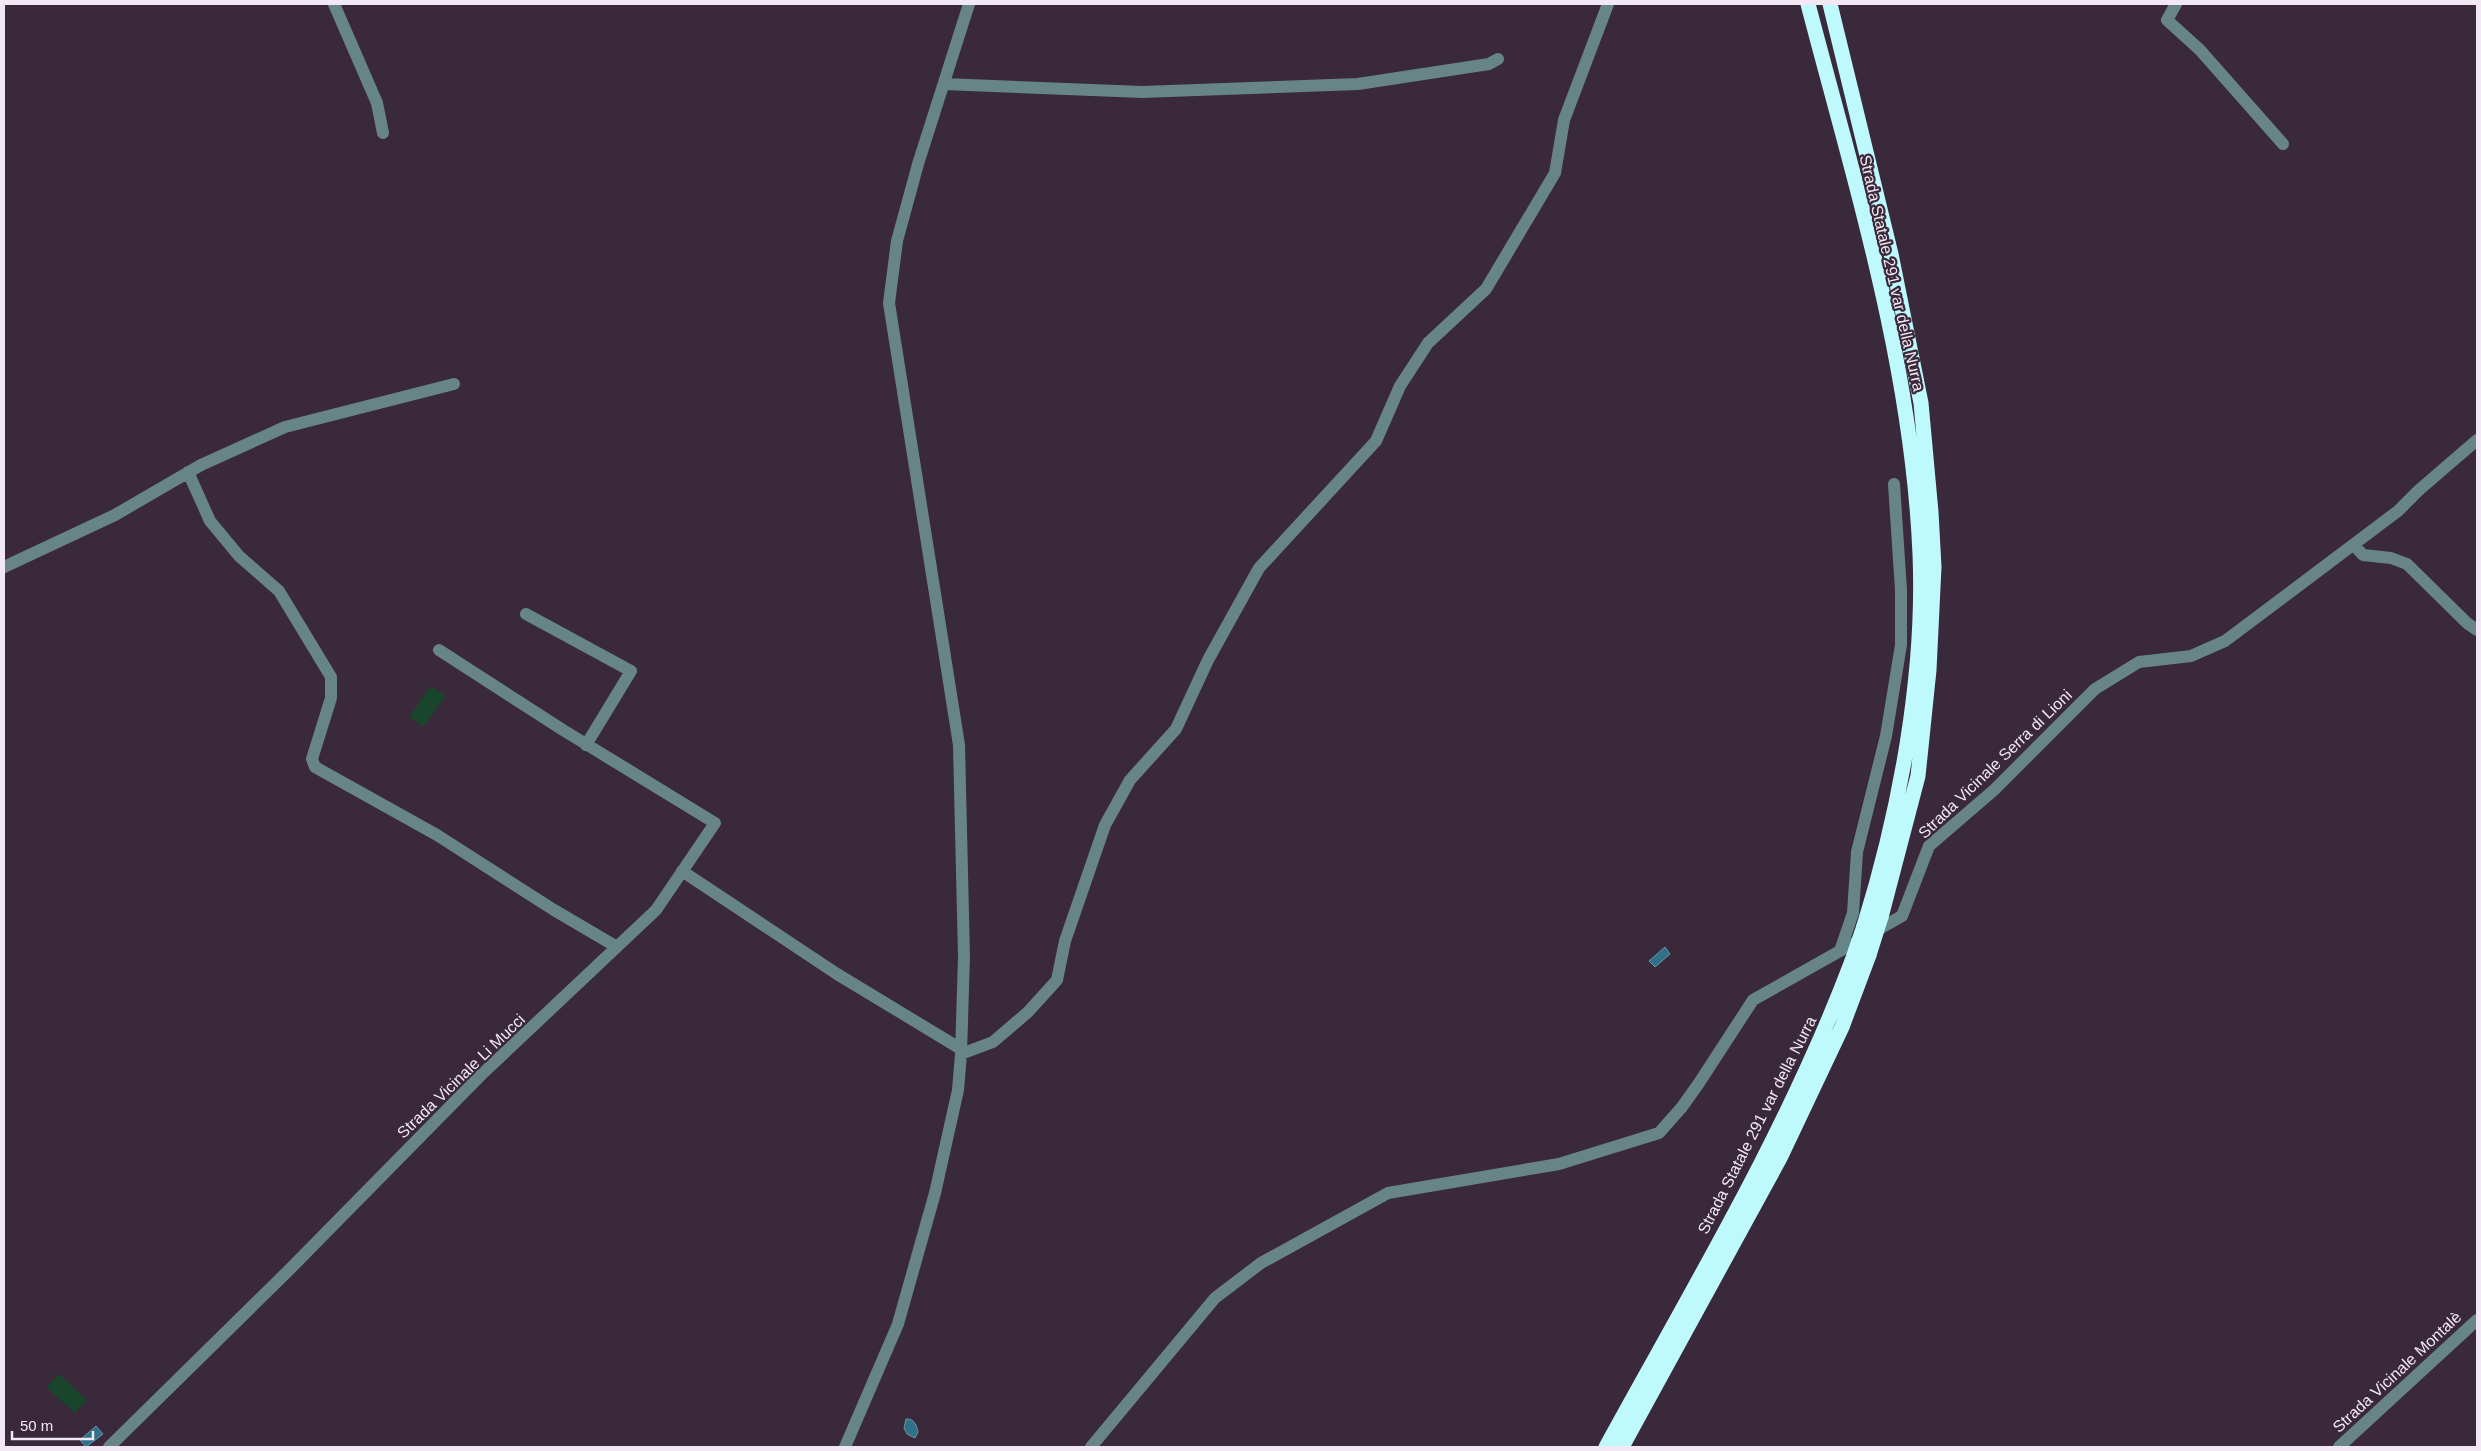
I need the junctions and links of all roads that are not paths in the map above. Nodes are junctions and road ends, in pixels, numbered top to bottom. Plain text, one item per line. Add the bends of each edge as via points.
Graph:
1 (334, 4) edge
2 (969, 4) edge
3 (1608, 4) edge
4 (1808, 4) edge
5 (1830, 4) edge
6 (2176, 4) edge
7 (1498, 59) dead end
8 (944, 84) junction
9 (383, 133) dead end
10 (2283, 144) dead end
11 (454, 384) dead end
12 (2477, 440) edge
13 (188, 472) junction
14 (1894, 484) dead end
15 (2354, 546) junction
16 (4, 567) edge
17 (526, 614) dead end
18 (2477, 630) edge
19 (439, 650) dead end
20 (586, 744) junction
21 (682, 871) junction
22 (617, 947) junction
23 (1846, 956) junction
24 (961, 1052) junction
25 (2477, 1320) edge
26 (109, 1447) edge
27 (845, 1447) edge
28 (1091, 1447) edge
29 (1606, 1447) edge
30 (1622, 1447) edge
31 (2339, 1447) edge

1 - 9 street via 377,103
2 - 8 street
3 - 24 street via 1564,120 1555,173 1486,289 1428,344 1400,386 1376,441 1259,568 1208,660 1176,729 1130,780 1105,825 1064,941 1057,980 1028,1012 993,1042
4 - 23 highway, Strada Statale 291 var della Nurra, bridge via 1874,259 1900,378 1920,554 1915,671 1904,764 1890,836 1864,926
5 - 30 highway, Strada Statale 291 var della Nurra, bridge via 1897,282 1921,403 1934,567 1929,670 1918,776 1881,917 1842,1027 1780,1158
6 - 10 street via 2167,20 2200,50
7 - 8 street via 1489,64 1358,84 1142,92
8 - 24 street via 896,241 889,303 959,745 964,957
11 - 13 street via 285,427
12 - 15 street, Strada Vicinale Serra di Lioni via 2398,512
13 - 16 street via 115,515
13 - 22 street via 210,521 239,556 279,591 331,677 332,698 312,759 315,767 437,835
14 - 23 street via 1901,645 1886,736 1857,852
15 - 18 street via 2362,555 2391,558 2407,564
15 - 23 street, Strada Vicinale Serra di Lioni via 2225,640 2191,656 2138,662 2095,689 1994,790 1929,846 1902,916
17 - 20 street via 631,670
19 - 20 street, Strada Vicinale Li Mucci
20 - 21 street, Strada Vicinale Li Mucci via 715,823
21 - 22 street, Strada Vicinale Li Mucci via 656,910
21 - 24 street
22 - 26 street, Strada Vicinale Li Mucci via 482,1075
23 - 28 street, Strada Vicinale Serra di Lioni via 1753,1000 1699,1083 1659,1133 1559,1164 1388,1193 1261,1263 1215,1298
23 - 29 highway, Strada Statale 291 var della Nurra via 1829,1021 1750,1185
24 - 27 street via 958,1090 935,1193 898,1324
25 - 31 street, Strada Vicinale Montalè

